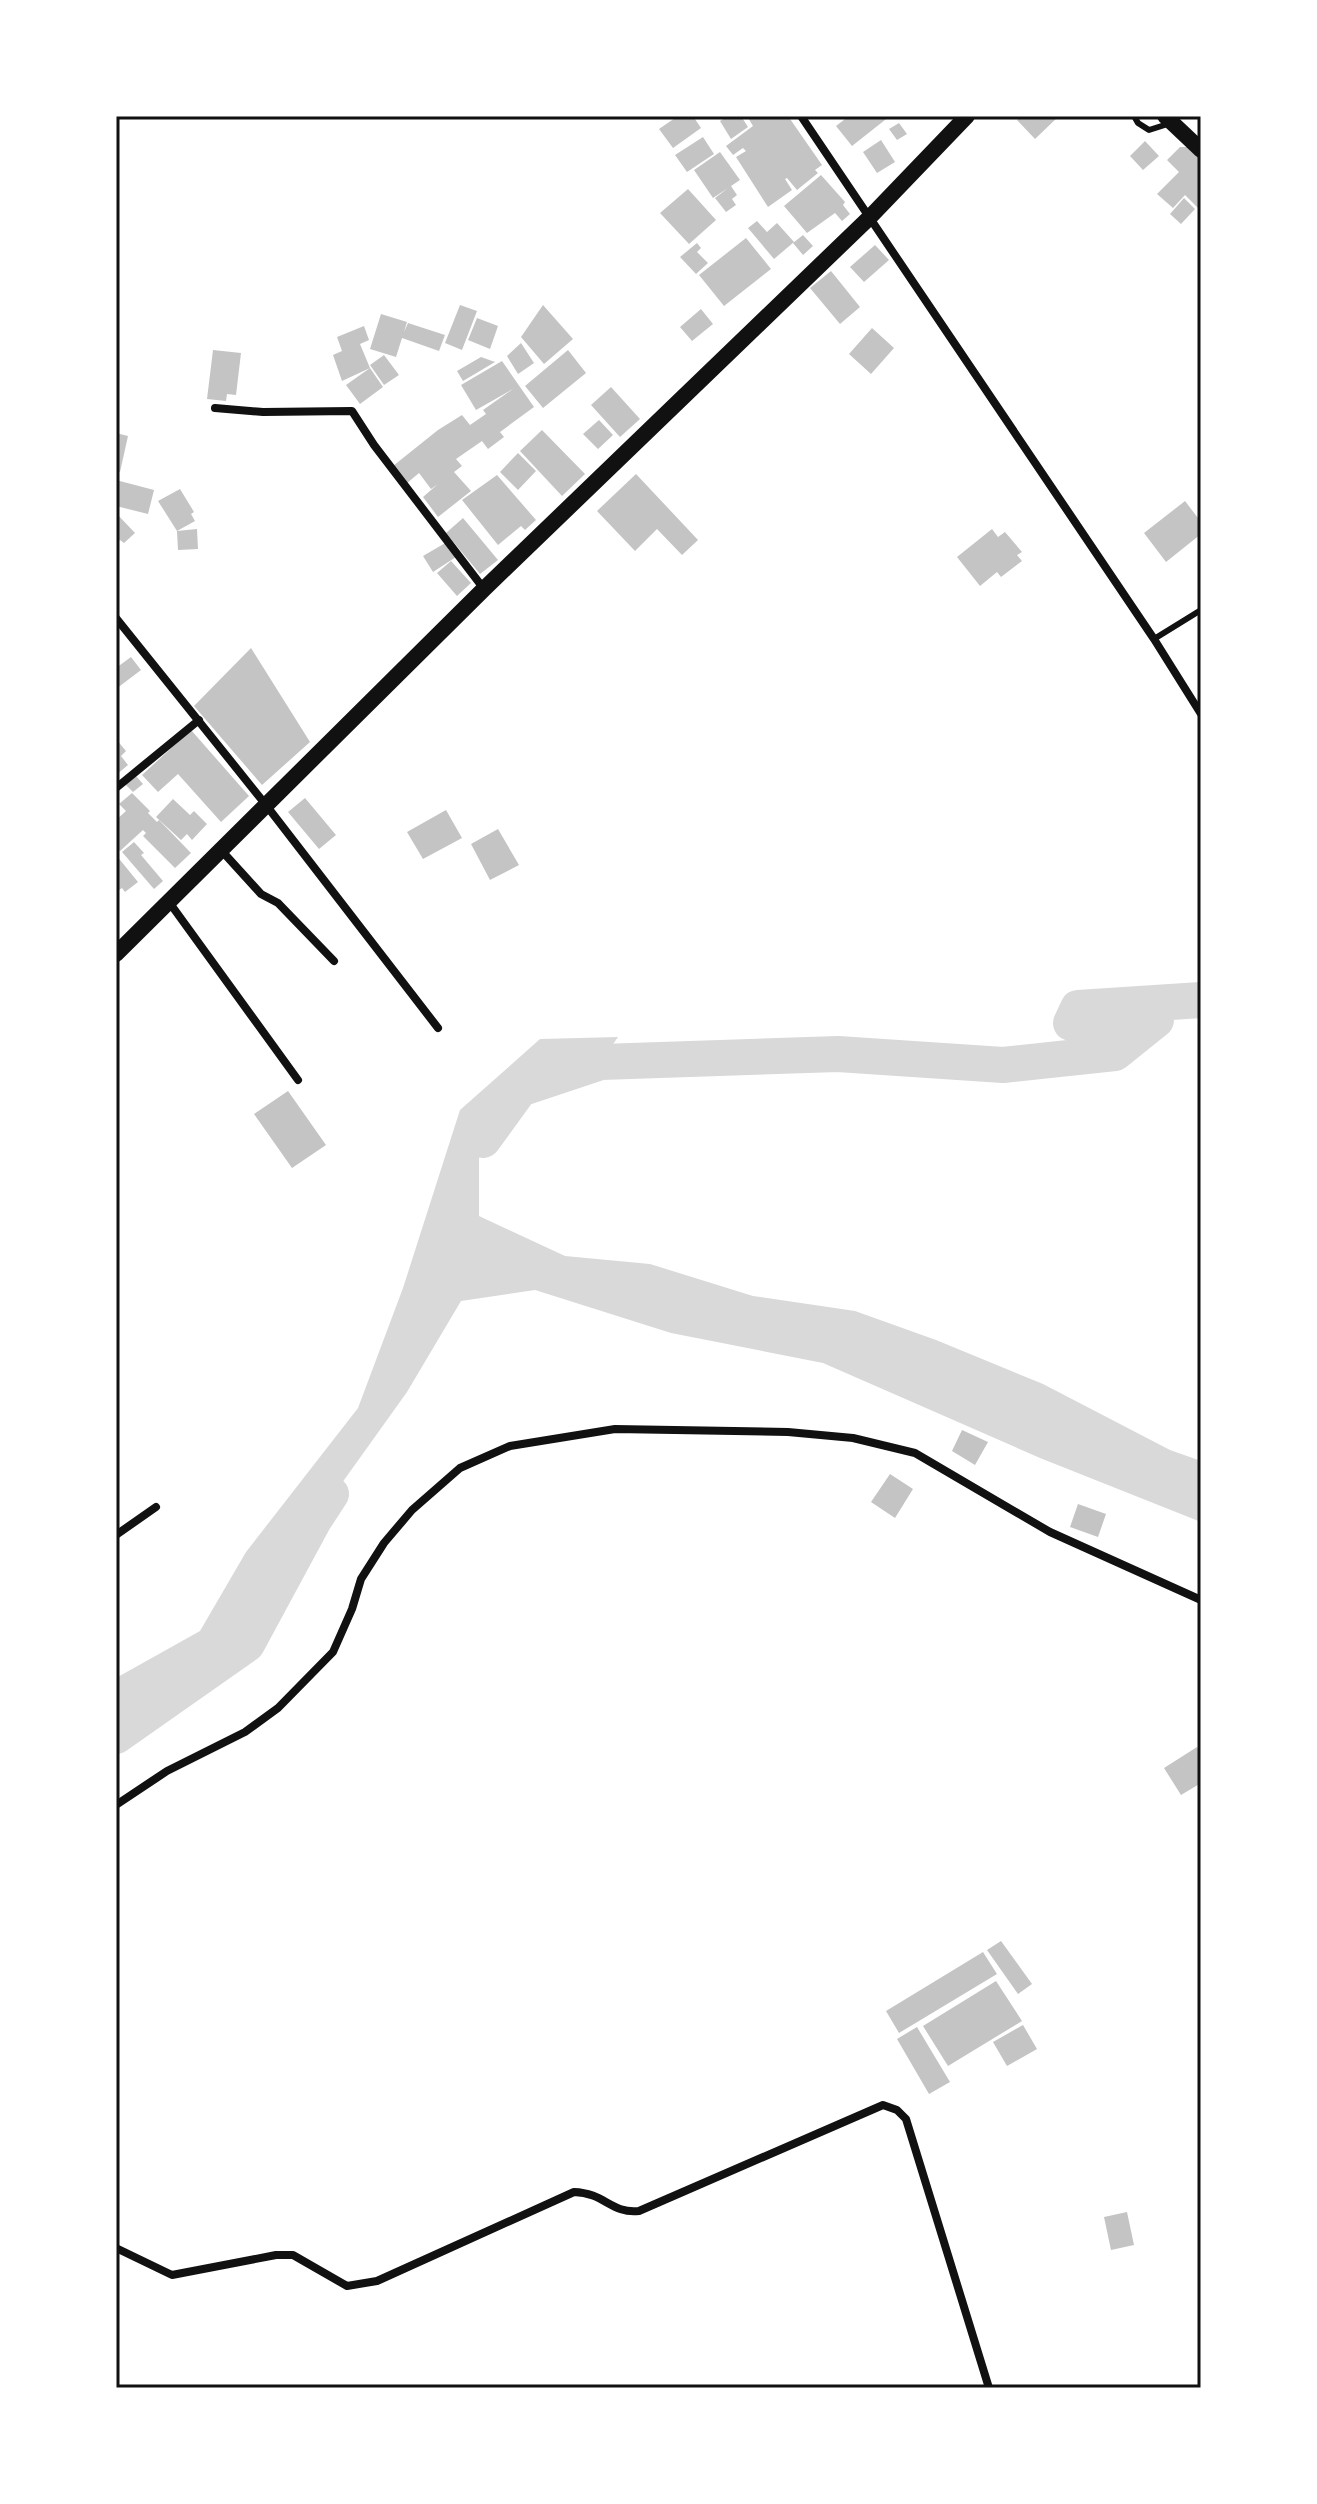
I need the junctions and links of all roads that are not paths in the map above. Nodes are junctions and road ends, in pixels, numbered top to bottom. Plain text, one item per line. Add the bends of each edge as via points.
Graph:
1 (801, 116) edge
2 (967, 116) edge
3 (1134, 116) edge
4 (1168, 120) edge
5 (1201, 150) edge
6 (870, 217) junction
7 (215, 408) dead end
8 (484, 589) junction
9 (1201, 610) edge
10 (116, 618) edge
11 (1154, 639) junction
12 (1201, 714) edge
13 (199, 720) junction
14 (116, 788) edge
15 (266, 805) junction
16 (221, 850) junction
17 (169, 902) junction
18 (116, 954) edge
19 (334, 961) dead end
20 (438, 1028) dead end
21 (298, 1080) dead end
22 (156, 1507) dead end
23 (116, 1535) edge
24 (1201, 1600) edge
25 (116, 1805) edge
26 (116, 2248) edge
27 (989, 2388) edge

1 - 6 street
2 - 6 main road
3 - 4 lane via 1149,130
4 - 5 main road
6 - 8 main road
6 - 11 street
7 - 8 street via 352,411
8 - 15 main road
9 - 11 lane
10 - 13 street
11 - 12 street
13 - 14 street
13 - 15 street
15 - 16 main road
15 - 20 street
16 - 17 main road
16 - 19 street
17 - 18 main road
17 - 21 street
22 - 23 street
24 - 25 street via 1050,1532 915,1453 853,1438 615,1429 510,1446 460,1468 412,1510 361,1579 333,1652 278,1708
26 - 27 street via 172,2275 293,2255 347,2286 377,2281 574,2192 588,2192 627,2212 639,2211 883,2105 906,2119

